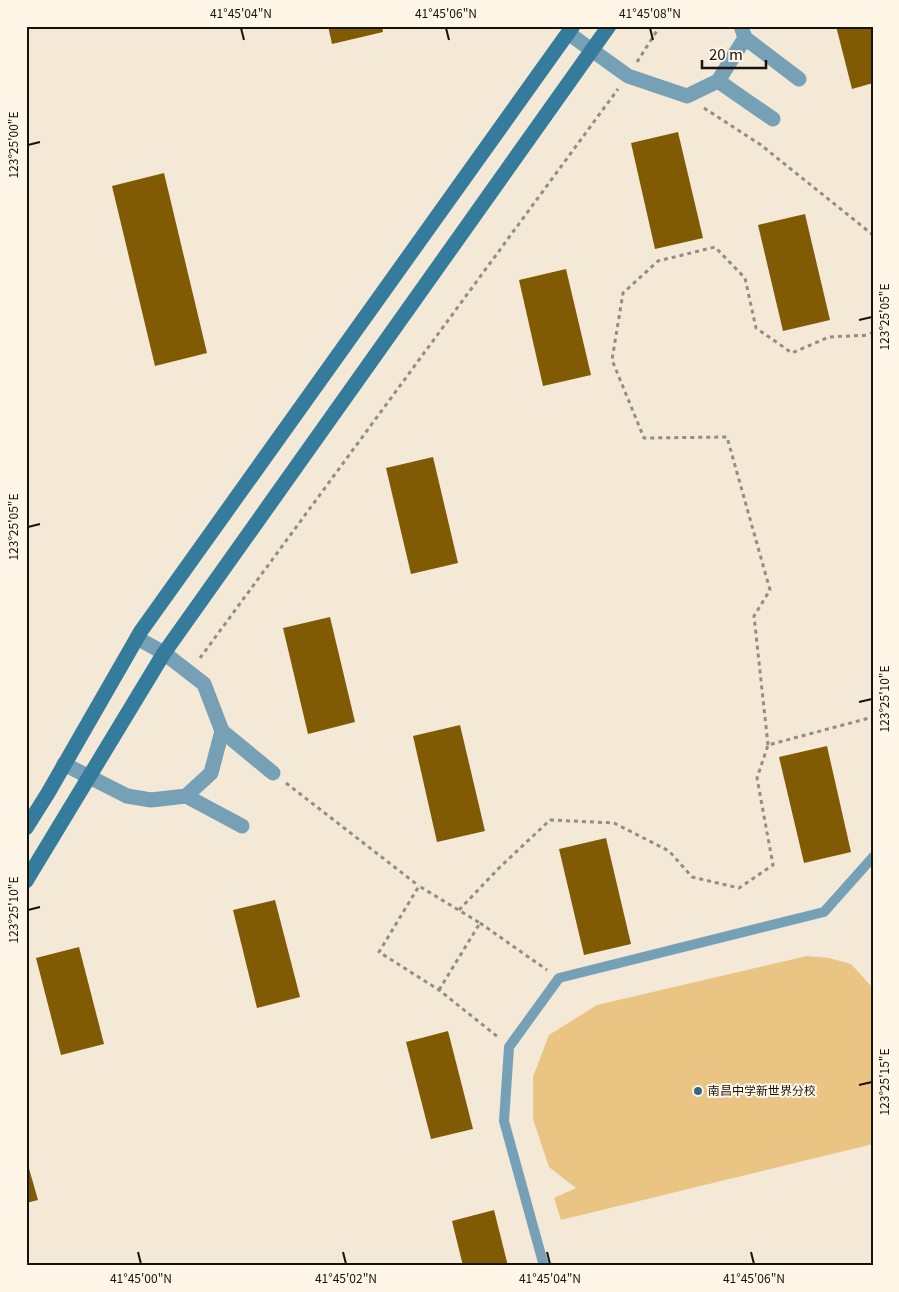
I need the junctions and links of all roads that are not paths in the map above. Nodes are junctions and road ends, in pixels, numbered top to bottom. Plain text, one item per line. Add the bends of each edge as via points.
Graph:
1 (609, 26) edge
2 (570, 29) edge
3 (743, 32) edge
4 (592, 50) junction
5 (799, 79) dead end
6 (718, 81) junction
7 (773, 119) dead end
8 (137, 638) junction
9 (164, 653) junction
10 (222, 731) junction
11 (64, 764) junction
12 (273, 773) road end
13 (90, 776) junction
14 (186, 796) junction
15 (242, 826) dead end
16 (26, 828) edge
17 (873, 857) edge
18 (26, 880) edge
19 (544, 1266) edge

1 - 4 main road
2 - 4 street
2 - 8 main road
3 - 5 street
3 - 6 street
4 - 6 street via 628,76 687,96
4 - 9 main road
6 - 7 street
8 - 9 street
8 - 11 main road
9 - 10 street via 204,684
9 - 13 main road
10 - 12 street
10 - 14 street via 211,773
11 - 13 street
11 - 16 main road
13 - 14 street via 127,796 151,800
13 - 18 main road
14 - 15 street
17 - 19 lane via 824,912 559,978 509,1047 504,1121

